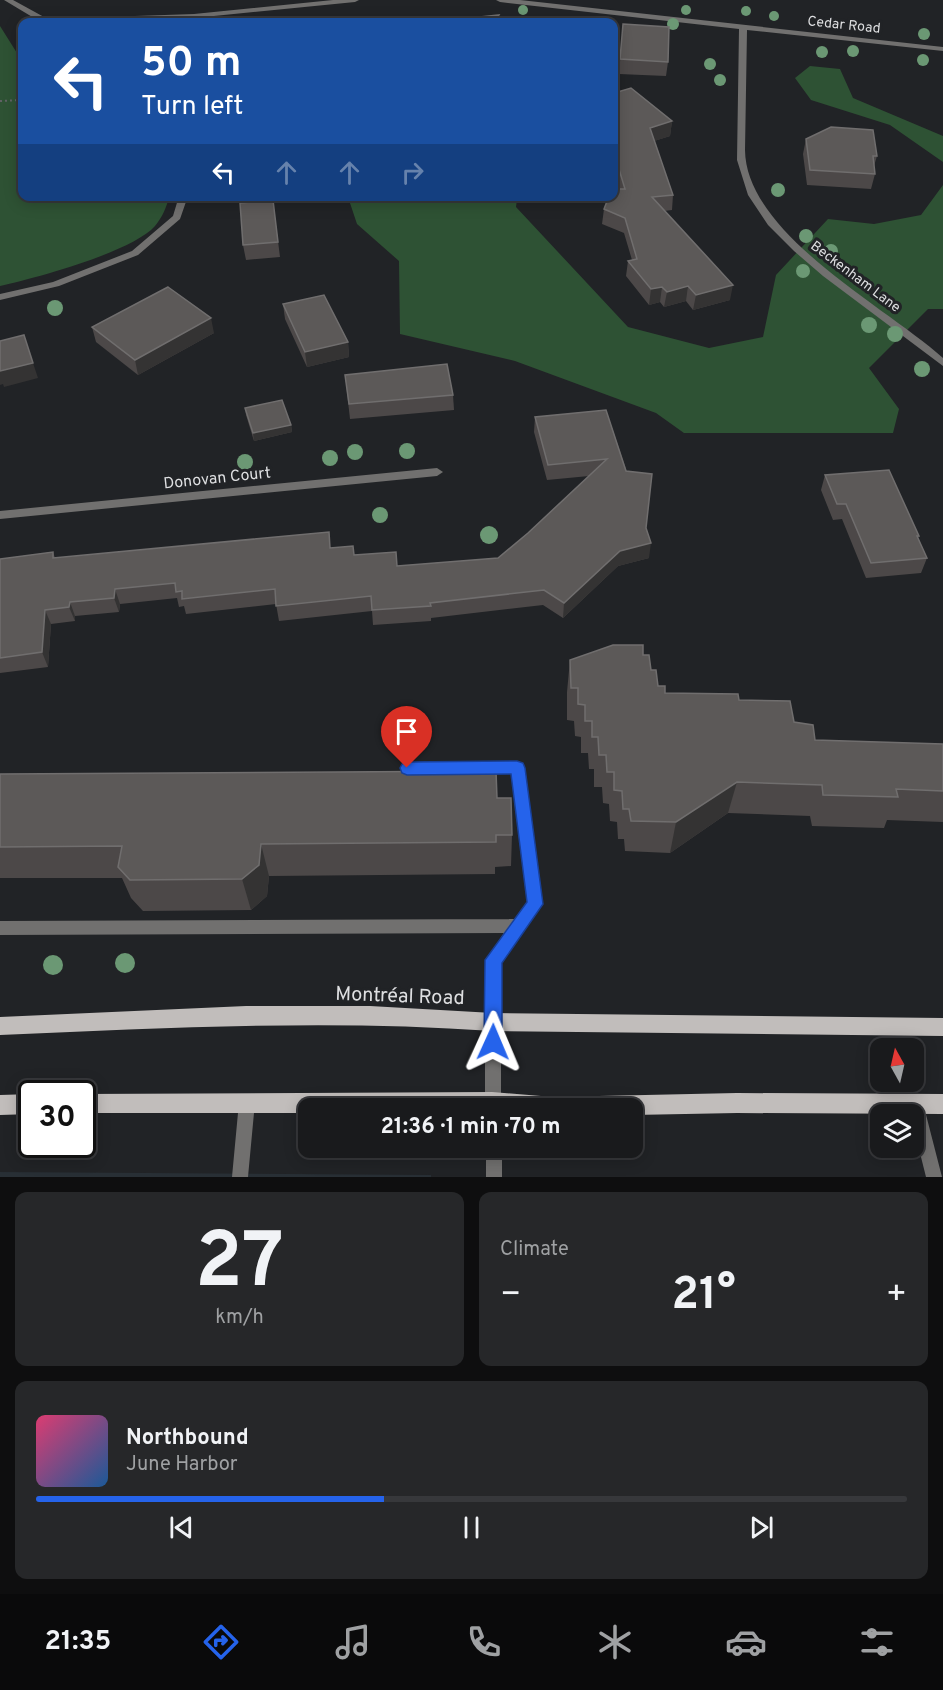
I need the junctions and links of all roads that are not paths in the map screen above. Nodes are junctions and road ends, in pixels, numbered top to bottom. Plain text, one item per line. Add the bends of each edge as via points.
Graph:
1 (8, 0) edge
2 (355, 0) edge
3 (500, 0) edge
4 (38, 18) edge
5 (135, 18) edge
6 (742, 28) junction
7 (943, 49) edge
8 (182, 201) edge
9 (0, 297) edge
10 (943, 363) edge
11 (437, 472) dead end
12 (0, 515) edge
13 (407, 768) dead end
14 (519, 926) junction
15 (0, 928) edge
16 (493, 1022) junction
17 (0, 1026) edge
18 (943, 1026) edge
19 (492, 1098) edge
20 (247, 1102) junction
21 (96, 1103) edge
22 (298, 1103) edge
23 (915, 1103) junction
24 (943, 1104) edge
25 (643, 1105) edge
26 (18, 1106) edge
27 (1, 1109) edge
28 (494, 1158) edge
29 (240, 1177) edge
30 (494, 1177) edge
31 (934, 1177) edge

1 - 4 street
2 - 5 street
3 - 6 street, Cedar Road
6 - 7 street, Cedar Road
6 - 10 street, Beckenham Lane via 742,165 753,195 777,229 809,261 923,343
8 - 9 street via 177,217 135,253 56,284
11 - 12 street, Donovan Court
13 - 14 street via 517,768 535,904
14 - 15 street
14 - 16 street via 493,960
16 - 17 main road, Montréal Road via 425,1015 235,1016
16 - 18 main road, Montréal Road
16 - 19 street
20 - 21 main road
20 - 22 main road
20 - 29 street
23 - 24 main road
23 - 25 main road
23 - 31 street
26 - 27 main road
28 - 30 street

